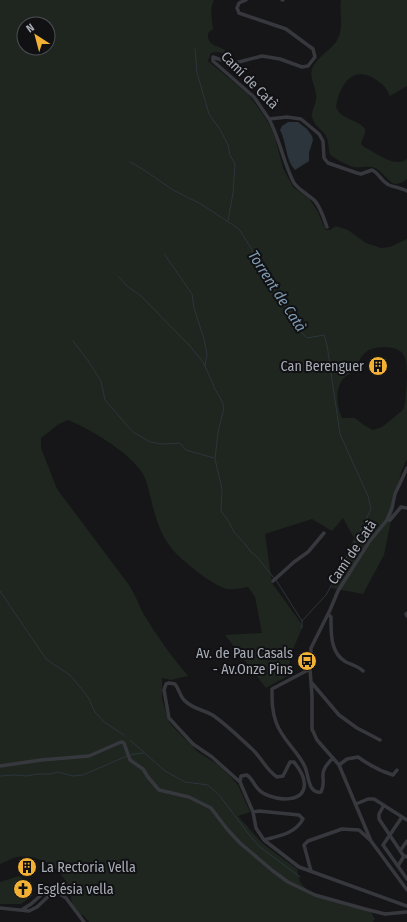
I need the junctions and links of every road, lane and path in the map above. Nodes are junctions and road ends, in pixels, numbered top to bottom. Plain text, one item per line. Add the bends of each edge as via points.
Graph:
1 (246, 0) edge
2 (269, 119) junction
3 (407, 191) edge
4 (328, 227) dead end
5 (407, 468) edge
6 (407, 508) edge
7 (387, 520) junction
8 (324, 532) dead end
9 (273, 581) dead end
10 (328, 614) junction
11 (310, 669) junction
12 (363, 671) dead end
13 (311, 682) junction
14 (380, 740) dead end
15 (333, 758) junction
16 (339, 765) junction
17 (0, 766) edge
18 (397, 770) dead end
19 (240, 782) junction
20 (356, 804) junction
21 (384, 805) junction
22 (253, 812) junction
23 (402, 817) junction
24 (407, 820) edge
25 (390, 835) junction
26 (264, 840) junction
27 (371, 841) junction
28 (406, 843) edge
29 (400, 851) junction
30 (406, 857) edge
31 (398, 866) junction
32 (311, 872) junction
33 (407, 879) edge
34 (407, 890) edge
35 (40, 896) dead end
36 (407, 906) edge
37 (0, 908) edge
38 (20, 910) junction
39 (407, 912) edge
40 (84, 922) edge

1 - 2 street, Camí de Catà via 239,4 239,13 286,29 313,49 315,57 308,66 302,67 262,56 235,63 213,57 213,61 254,97
2 - 3 street, Camí de Catà via 301,119 319,134 323,141 324,158 328,163 361,174 372,170 381,180
2 - 4 street via 290,175 296,185 316,203
5 - 7 street, Camí de Catà
6 - 7 street via 401,507 394,517
7 - 10 street, Camí de Catà via 349,572
8 - 9 street via 308,552
10 - 11 street, Camí de Catà via 311,648
10 - 12 street via 331,617 332,643 338,655
11 - 13 street
11 - 15 street via 272,689 272,710 280,733 305,766 314,792 321,792 322,773
13 - 14 street via 339,715
13 - 15 street via 312,729 317,740
15 - 16 street
16 - 18 street via 347,759 358,757 389,774 393,775
16 - 20 street
17 - 39 street via 89,756 120,742 124,743 130,760 143,769 159,790 189,797 211,808 227,829 252,854 273,872 300,889 380,913
19 - 19 street via 241,776 247,775 258,790 280,800 299,795 304,782 300,769 294,762 288,763 283,776 273,775 256,753 228,727 214,716 188,704 175,684 166,684 164,690 172,721 194,744
19 - 22 street
20 - 21 street via 374,799
20 - 27 street
21 - 23 street
21 - 25 street via 378,814
22 - 26 street via 256,828
22 - 26 street via 299,815 303,819 299,825 284,835
23 - 24 street
23 - 25 street
25 - 29 street
25 - 31 street via 384,844
26 - 32 street via 299,867
27 - 32 street via 359,830 342,829 308,841 304,845
27 - 34 street
28 - 29 street
29 - 30 street
30 - 31 street
31 - 33 street
32 - 36 street
35 - 38 street
37 - 38 street
38 - 40 street via 29,911 53,892 57,892 66,898

